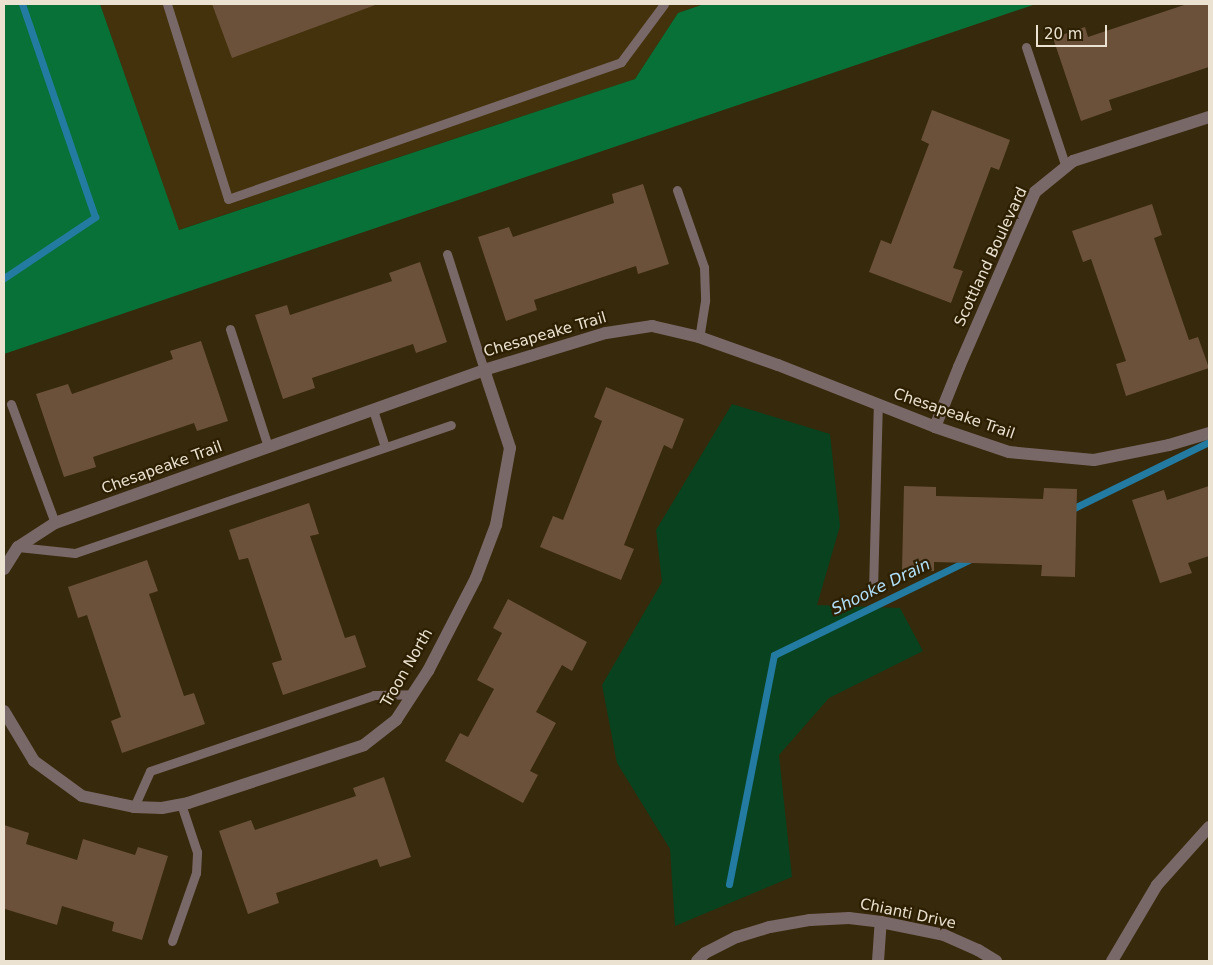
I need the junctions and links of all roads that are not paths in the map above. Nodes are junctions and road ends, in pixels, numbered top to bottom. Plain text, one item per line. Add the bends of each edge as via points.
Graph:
1 (167, 4) edge
2 (664, 4) edge
3 (1026, 47) dead end
4 (1209, 116) edge
5 (1066, 167) junction
6 (677, 190) dead end
7 (447, 254) dead end
8 (230, 330) dead end
9 (699, 336) junction
10 (484, 370) junction
11 (11, 404) dead end
12 (878, 405) junction
13 (372, 410) junction
14 (451, 424) dead end
15 (935, 427) junction
16 (1209, 433) edge
17 (268, 447) junction
18 (385, 447) junction
19 (54, 523) junction
20 (18, 547) junction
21 (4, 550) edge
22 (4, 569) edge
23 (873, 590) dead end
24 (412, 694) junction
25 (4, 711) edge
26 (181, 804) junction
27 (134, 807) junction
28 (1209, 827) edge
29 (881, 922) junction
30 (172, 940) dead end
31 (697, 961) edge
32 (878, 961) edge
33 (996, 961) edge
34 (1112, 961) edge

1 - 2 lane via 228,199 622,62
3 - 5 lane
4 - 5 street, Scottland Boulevard via 1073,161
5 - 15 street, Scottland Boulevard via 1035,192
6 - 9 lane via 704,267 705,301
7 - 10 lane
8 - 17 lane
9 - 10 street, Chesapeake Trail via 652,326 606,333
9 - 12 street, Chesapeake Trail
10 - 13 street, Chesapeake Trail
10 - 24 street, Troon North via 510,448 496,525 476,578 428,671
11 - 19 lane
12 - 15 street, Chesapeake Trail
12 - 23 lane
13 - 17 street, Chesapeake Trail
13 - 18 lane
14 - 18 lane
15 - 16 street, Chesapeake Trail via 1010,452 1094,460
17 - 19 street, Chesapeake Trail
18 - 20 lane via 75,553
19 - 20 street, Chesapeake Trail
20 - 21 street
20 - 22 street
24 - 26 street, Troon North via 396,720 364,745
24 - 27 lane via 374,695 150,771
25 - 27 street, Troon North via 34,761 82,796
26 - 27 street, Troon North via 162,808
26 - 30 lane via 196,852 196,873
28 - 34 street via 1157,885
29 - 31 street, Chianti Drive via 849,918 770,927 737,937 705,953
29 - 32 street
29 - 33 street, Chianti Drive via 944,935

